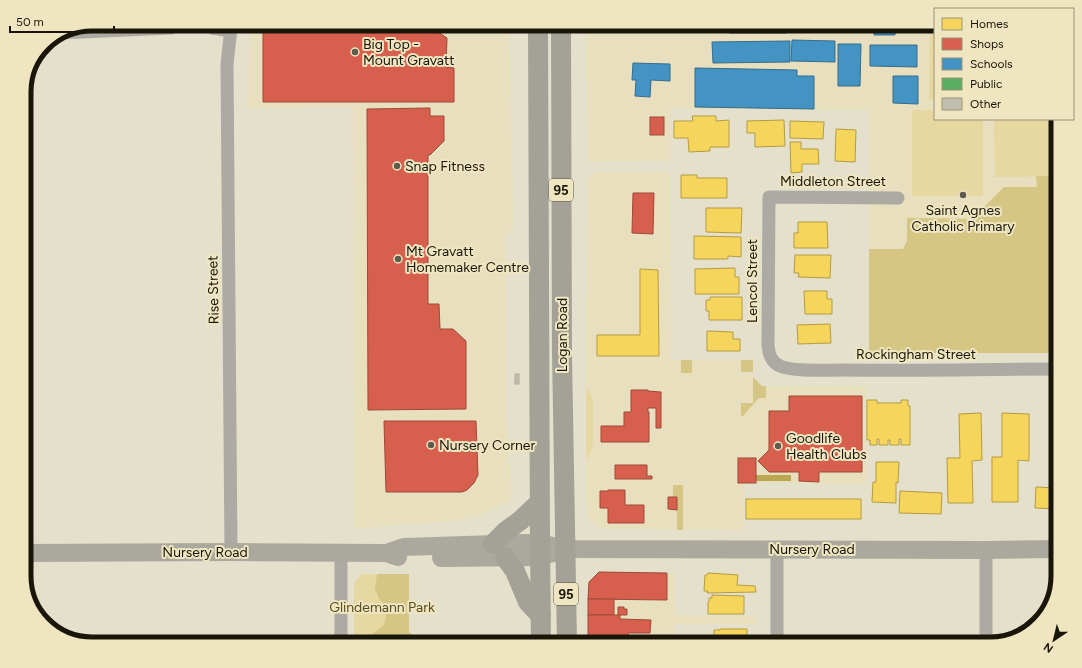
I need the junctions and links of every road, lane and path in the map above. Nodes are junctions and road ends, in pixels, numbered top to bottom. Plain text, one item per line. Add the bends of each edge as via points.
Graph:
1 (104, 31) edge
2 (231, 31) edge
3 (538, 31) edge
4 (561, 31) edge
5 (80, 32) edge
6 (769, 197) joint
7 (898, 198) dead end
8 (776, 364) joint
9 (1051, 369) edge
10 (540, 502) junction
11 (565, 549) junction
12 (777, 549) junction
13 (1051, 549) edge
14 (540, 550) junction
15 (986, 550) junction
16 (499, 551) junction
17 (232, 552) junction
18 (31, 553) edge
19 (341, 553) junction
20 (541, 616) junction
21 (341, 637) edge
22 (541, 637) edge
23 (566, 637) edge
24 (776, 637) edge
25 (986, 637) edge

1 - 5 street
2 - 17 street, Rise Street via 227,64
3 - 10 main road, Logan Road / 95
4 - 11 main road, Logan Road / 95
6 - 7 street, Middleton Street
6 - 8 street, Lencol Street via 768,346 770,356
8 - 9 street, Rockingham Street via 794,369
10 - 14 main road, Logan Road / 95
10 - 16 main road
11 - 12 main road, Nursery Road
11 - 14 main road, Nursery Road
11 - 23 main road, Logan Road / 95
12 - 15 main road, Nursery Road
12 - 24 street
13 - 15 main road, Nursery Road
14 - 16 main road, Nursery Road
14 - 20 main road, Logan Road / 95
15 - 25 street
16 - 19 main road, Nursery Road via 404,547 386,553
16 - 20 main road via 515,571 528,602
17 - 18 main road, Nursery Road
17 - 19 main road, Nursery Road
19 - 21 street
20 - 22 main road, Logan Road / 95

